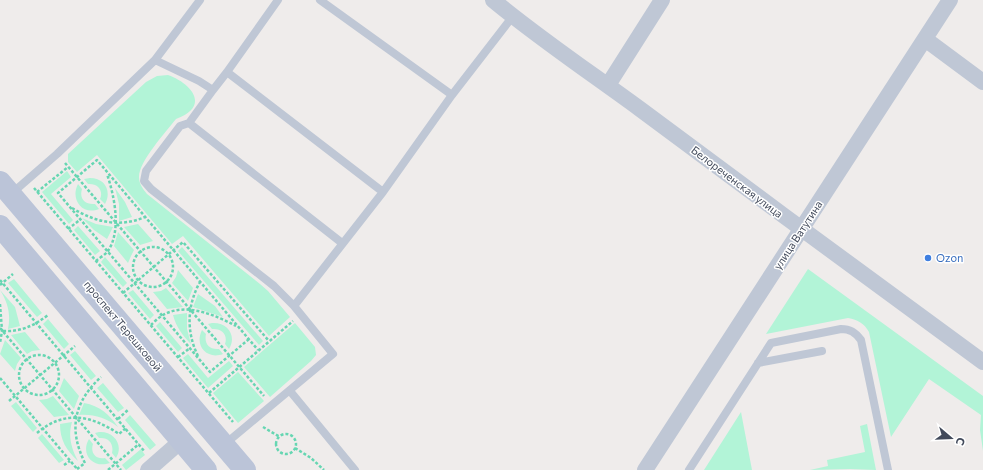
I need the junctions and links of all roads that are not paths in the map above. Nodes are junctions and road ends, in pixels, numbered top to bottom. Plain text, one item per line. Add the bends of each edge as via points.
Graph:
1 (200, 0) edge
2 (278, 0) edge
3 (320, 0) edge
4 (493, 0) edge
5 (662, 0) edge
6 (950, 0) edge
7 (513, 16) junction
8 (925, 39) junction
9 (155, 60) junction
10 (227, 72) junction
11 (983, 82) edge
12 (608, 85) junction
13 (213, 90) junction
14 (452, 95) junction
15 (189, 123) junction
16 (5, 188) edge
17 (383, 192) junction
18 (0, 226) edge
19 (801, 230) junction
20 (342, 243) junction
21 (294, 306) junction
22 (822, 351) dead end
23 (983, 362) edge
24 (758, 363) junction
25 (290, 391) junction
26 (181, 441) junction
27 (225, 445) junction
28 (148, 470) edge
29 (206, 470) edge
30 (245, 470) edge
31 (355, 470) edge
32 (645, 470) edge
33 (689, 470) edge
34 (888, 470) edge

1 - 9 lane
2 - 10 lane
3 - 14 lane
4 - 7 street, Белореченская улица
5 - 12 street
6 - 8 street, улица Ватутина
7 - 12 street, Белореченская улица
7 - 14 lane
8 - 11 street
8 - 19 street, улица Ватутина
9 - 13 lane
9 - 16 lane via 27,180
10 - 13 lane
10 - 17 lane
12 - 19 street, Белореченская улица
13 - 15 lane
14 - 17 lane
15 - 20 lane
15 - 21 lane via 180,126 146,171 144,180 151,189 274,286
16 - 27 main road, проспект Терешковой
17 - 20 lane
18 - 26 main road
19 - 23 street, Белореченская улица
19 - 32 street, улица Ватутина
20 - 21 lane
21 - 25 lane via 333,354
22 - 24 lane
24 - 33 lane
24 - 34 lane via 771,343 840,329 856,333 861,340
25 - 27 lane
25 - 31 lane
26 - 28 street
26 - 29 main road
27 - 30 main road, проспект Терешковой

